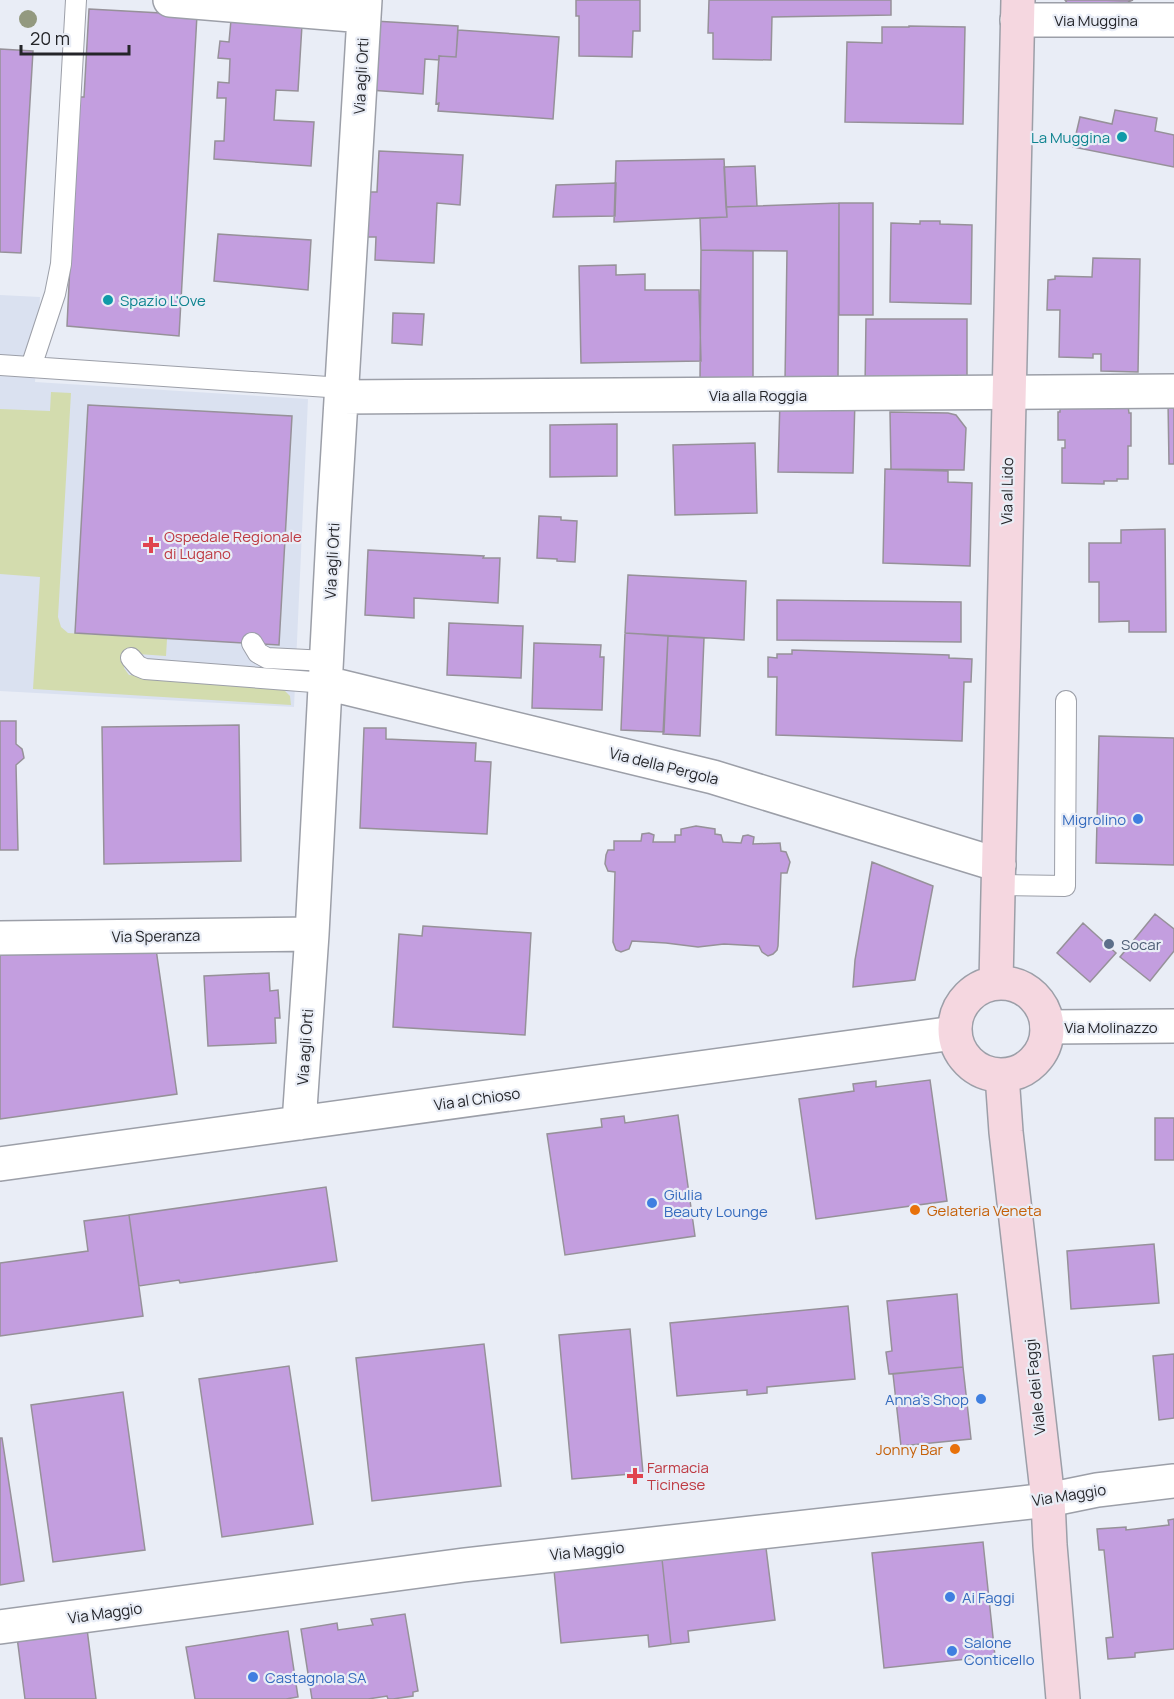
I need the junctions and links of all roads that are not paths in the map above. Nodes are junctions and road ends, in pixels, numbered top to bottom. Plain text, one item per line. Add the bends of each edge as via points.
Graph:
1 (76, 0) edge
2 (170, 0) edge
3 (364, 8) edge
4 (1017, 10) edge
5 (1174, 20) edge
6 (0, 365) edge
7 (31, 367) junction
8 (1174, 391) edge
9 (342, 392) junction
10 (1009, 393) junction
11 (252, 643) dead end
12 (131, 658) dead end
13 (326, 672) junction
14 (1066, 701) dead end
15 (998, 875) junction
16 (312, 934) junction
17 (0, 938) edge
18 (996, 982) junction
19 (1174, 1026) edge
20 (1047, 1027) junction
21 (954, 1033) junction
22 (1002, 1075) junction
23 (299, 1123) junction
24 (0, 1164) edge
25 (1174, 1481) edge
26 (1048, 1500) junction
27 (0, 1627) edge
28 (1063, 1699) edge

1 - 7 lane via 61,264
2 - 3 street
3 - 9 street, Via agli Orti
4 - 5 street, Via Muggina
4 - 10 street, Via al Lido
6 - 7 lane
7 - 9 lane
8 - 10 street, Via alla Roggia
9 - 10 street, Via alla Roggia
9 - 13 street, Via agli Orti
10 - 15 street, Via al Lido
11 - 13 lane via 267,658
12 - 13 lane via 145,669
13 - 15 street, Via della Pergola via 713,777
13 - 16 street, Via agli Orti
14 - 15 lane via 1065,886
15 - 18 street, Via al Lido
16 - 17 street, Via Speranza
16 - 23 street, Via agli Orti
18 - 20 street via 1021,987 1032,994 1045,1015
18 - 21 street via 964,999
19 - 20 street, Via Molinazzo
20 - 22 street via 1046,1040 1035,1061 1014,1074
21 - 22 street via 969,1064
21 - 23 street, Via al Chioso
22 - 26 street, Viale dei Faggi
23 - 24 street, Via al Chioso
25 - 26 street, Via Maggio
26 - 27 street, Via Maggio via 464,1565
26 - 28 street, Viale dei Faggi

